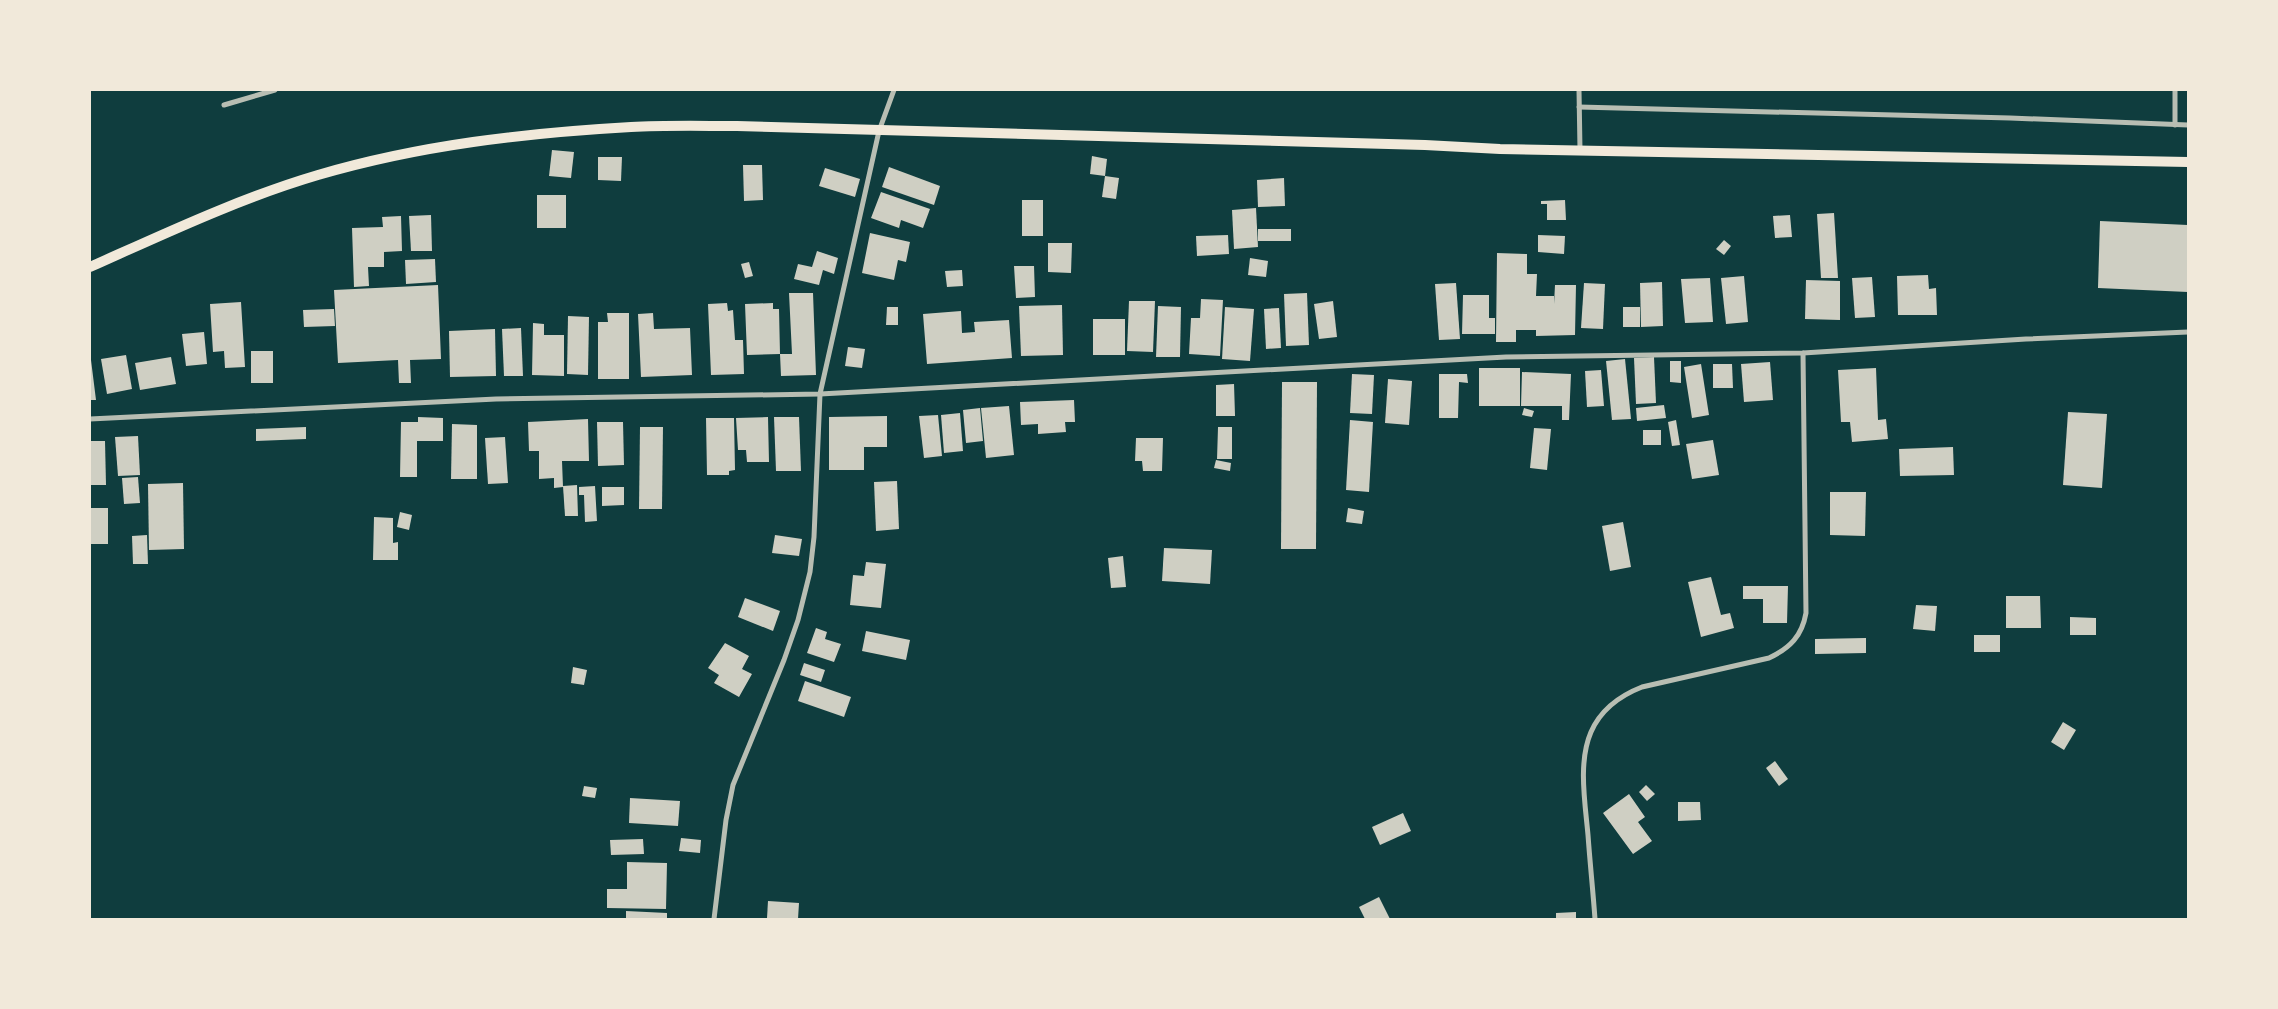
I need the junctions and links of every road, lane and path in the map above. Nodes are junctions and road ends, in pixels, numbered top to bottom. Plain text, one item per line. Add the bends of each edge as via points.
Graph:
1 (275, 90) edge
2 (894, 90) edge
3 (1579, 90) edge
4 (2175, 90) edge
5 (224, 105) dead end
6 (1579, 108) junction
7 (2175, 125) junction
8 (2188, 125) edge
9 (879, 131) junction
10 (1580, 150) junction
11 (2188, 162) edge
12 (90, 267) edge
13 (2188, 332) edge
14 (1803, 353) junction
15 (820, 394) junction
16 (90, 419) edge
17 (714, 919) edge
18 (1595, 919) edge

1 - 5 street
2 - 9 street
3 - 6 street
4 - 7 street
6 - 7 street
6 - 10 street
7 - 8 street
9 - 10 main road
9 - 12 main road via 633,126 450,144 317,175 183,226
9 - 15 street
10 - 11 main road
13 - 14 street
14 - 15 street via 1506,357
14 - 18 street via 1804,624 1792,644 1769,658 1642,687 1624,694 1598,719 1588,740 1584,766
15 - 16 street via 496,399
15 - 17 street via 810,572 784,660 733,785

